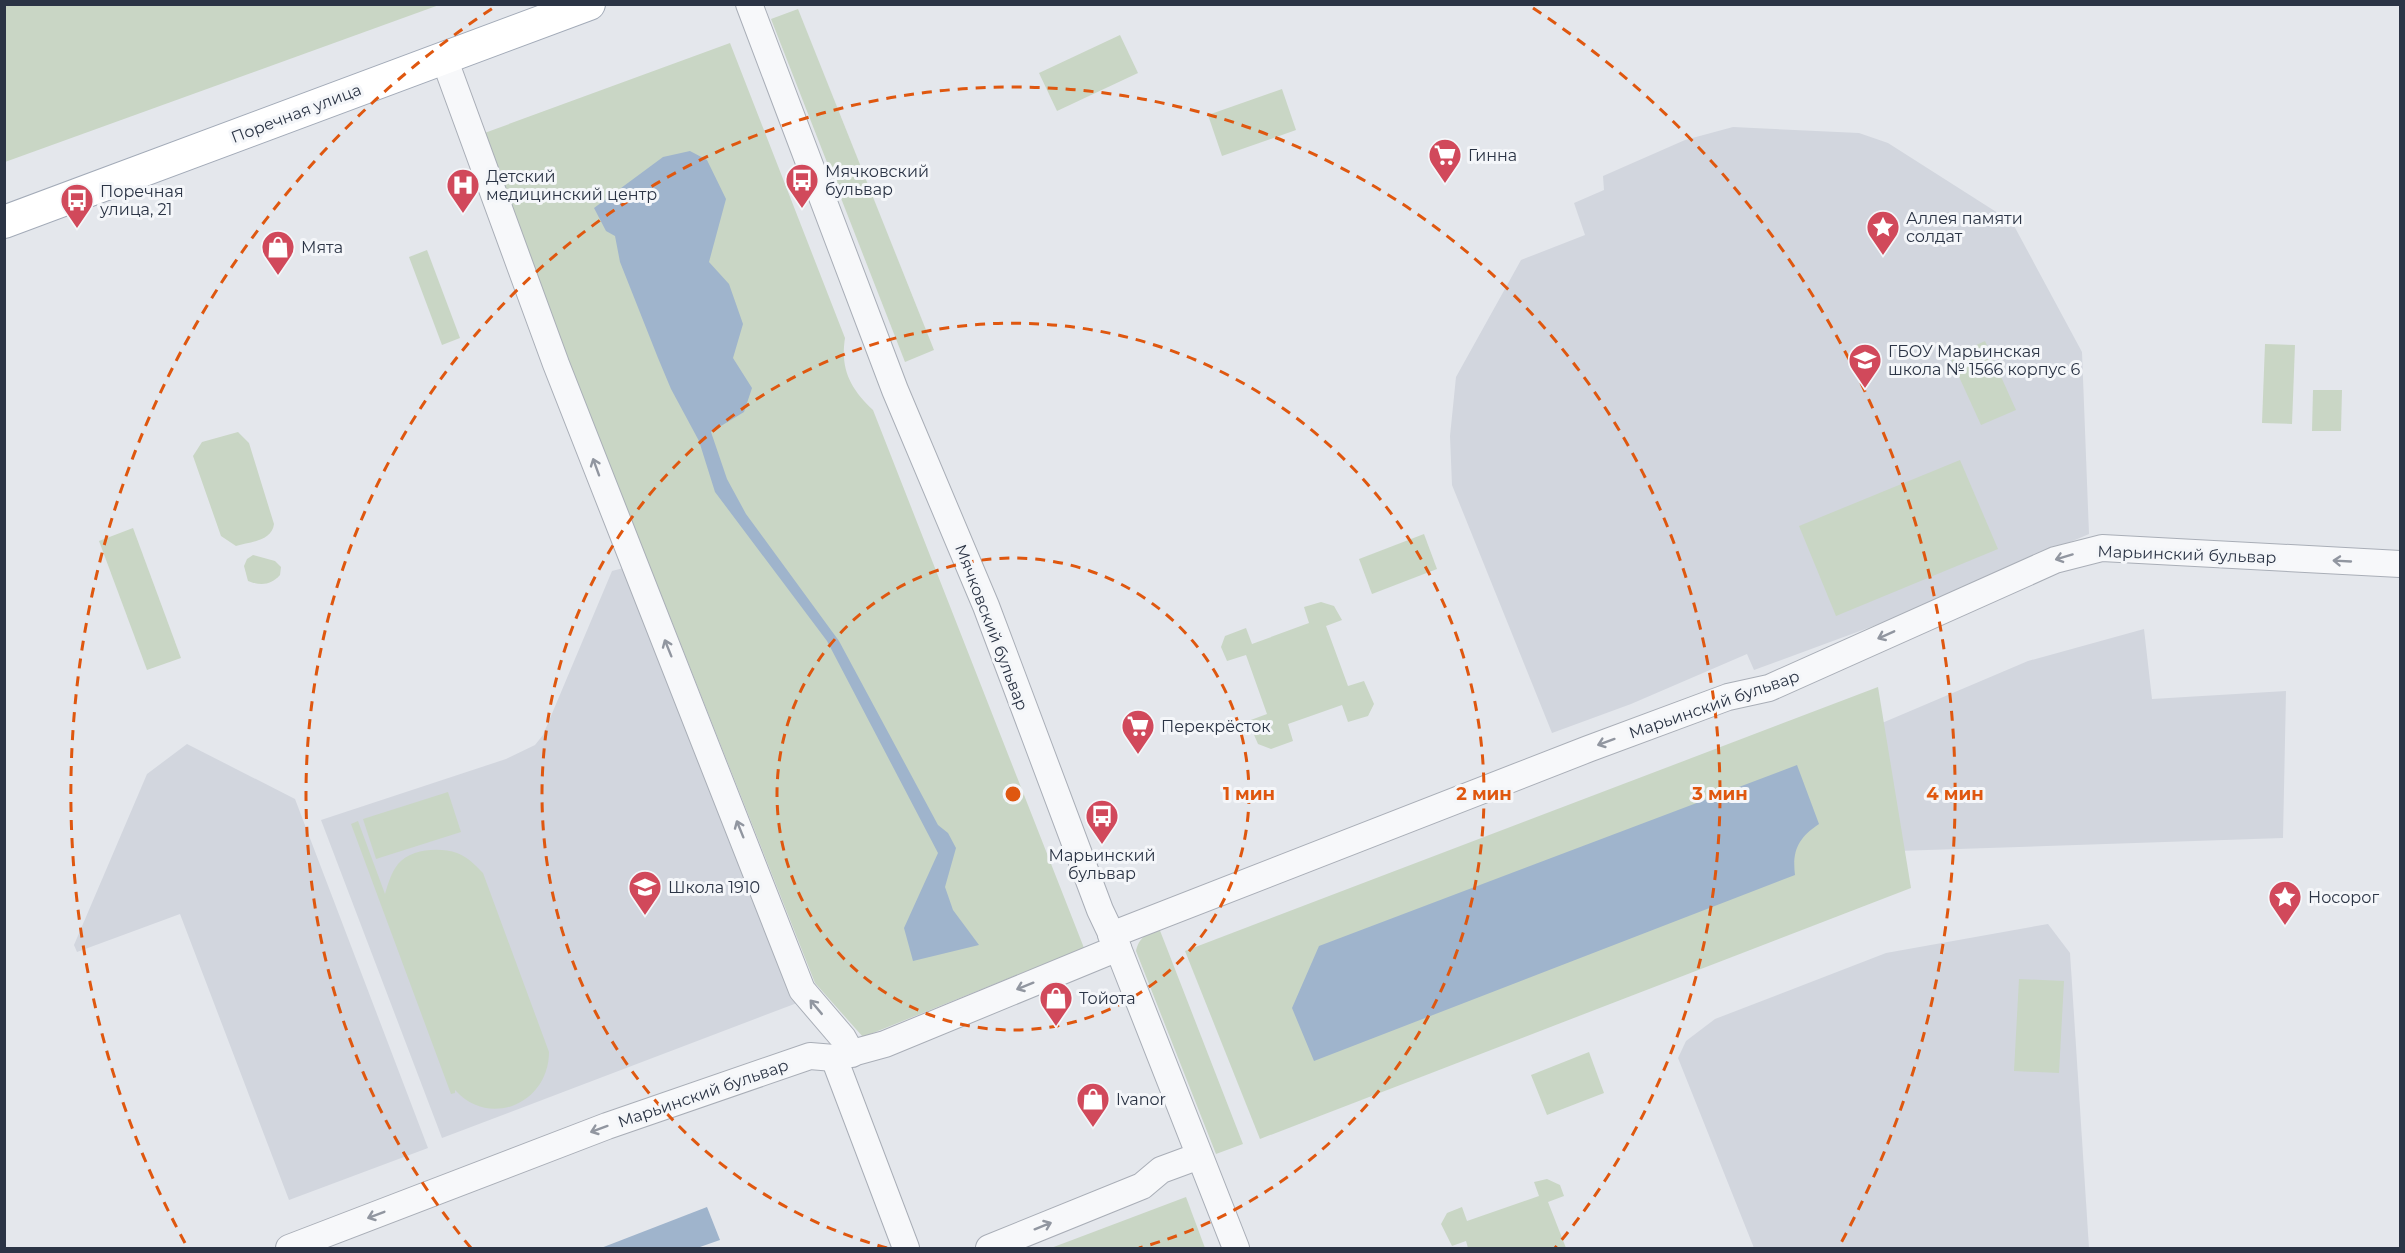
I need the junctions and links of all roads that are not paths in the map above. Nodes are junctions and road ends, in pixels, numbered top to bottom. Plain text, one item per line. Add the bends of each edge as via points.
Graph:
1 (589, 4) edge
2 (749, 4) edge
3 (444, 58) junction
4 (4, 222) edge
5 (2400, 564) edge
6 (1114, 941) junction
7 (843, 1056) junction
8 (1199, 1156) junction
9 (289, 1248) edge
10 (906, 1248) edge
11 (989, 1248) edge
12 (1236, 1248) edge

1 - 3 main road, Поречная улица
2 - 6 street, Мячковский бульвар via 895,390 986,606
3 - 4 main road, Поречная улица
7 -> 3 street via 802,990 556,364
5 -> 6 street, Марьинский бульвар via 2102,548 2079,552 1769,688 1728,697 1609,741
6 -> 7 street, Марьинский бульвар via 885,1044
6 - 8 street, Мячковский бульвар
7 -> 9 street, Марьинский бульвар via 810,1056 607,1126
7 - 10 street
11 -> 8 street via 1142,1186 1161,1170
8 - 12 street, Мячковский бульвар

